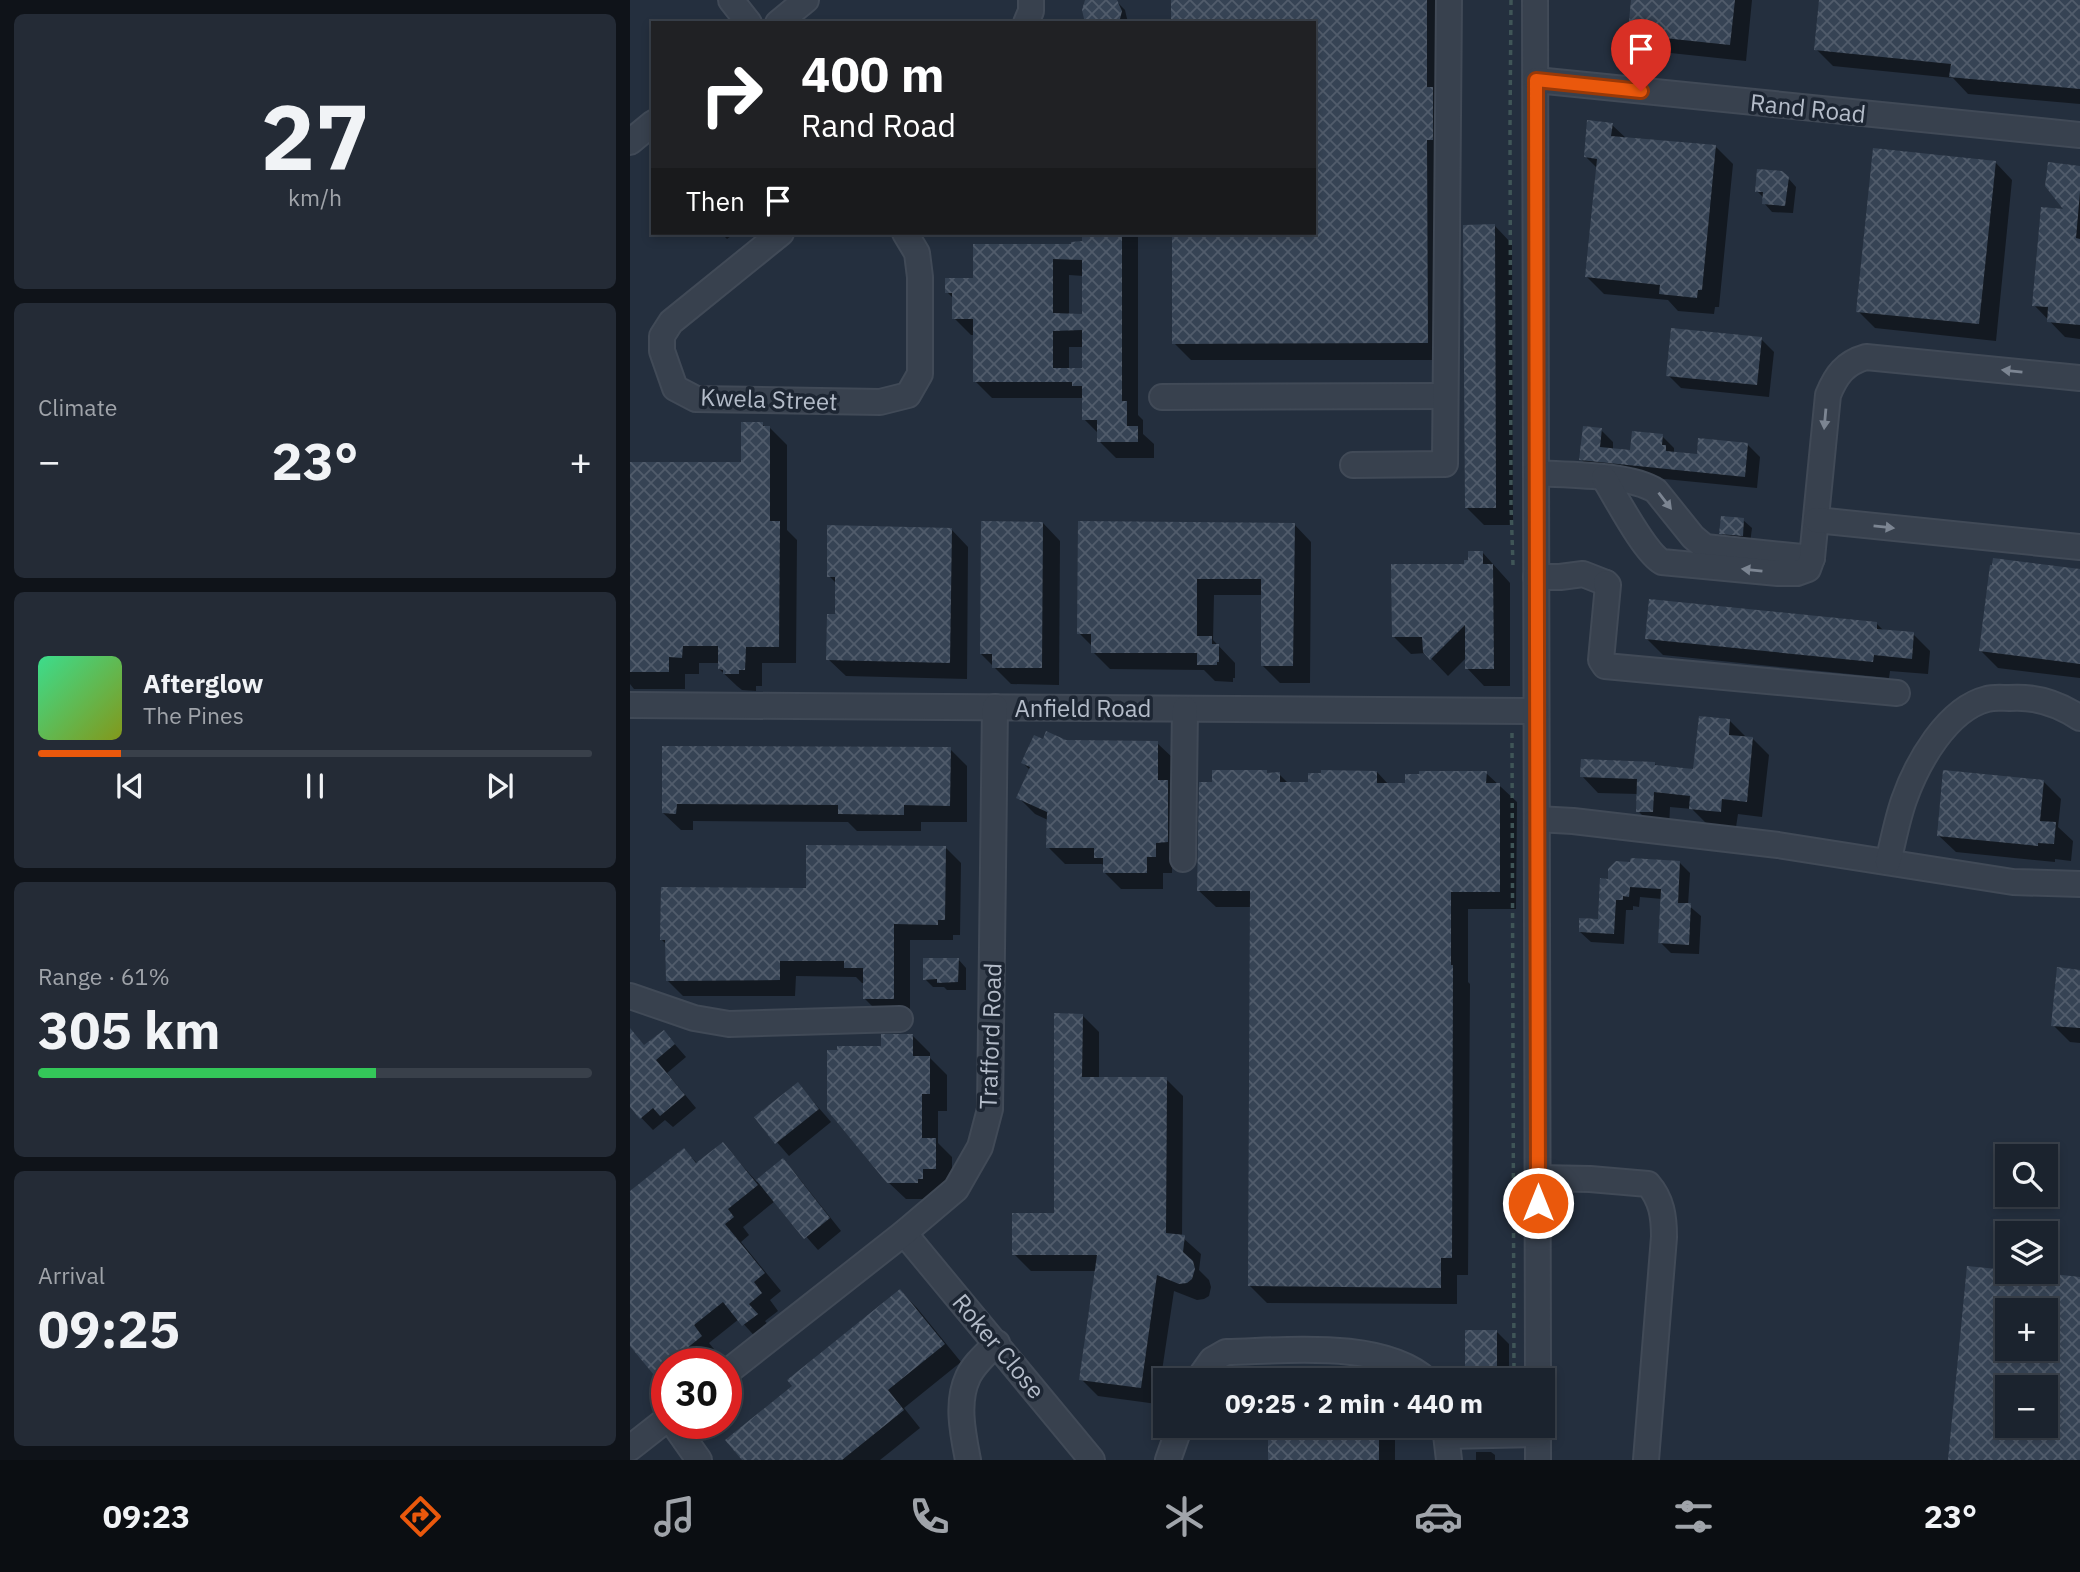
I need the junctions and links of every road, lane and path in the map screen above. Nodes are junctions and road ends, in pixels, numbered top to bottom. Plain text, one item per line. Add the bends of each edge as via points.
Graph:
1 (731, 0) edge
2 (806, 0) edge
3 (1031, 0) edge
4 (1449, 0) edge
5 (1511, 0) edge
6 (1535, 0) edge
7 (747, 21) edge
8 (780, 21) edge
9 (1027, 21) edge
10 (1536, 80) junction
11 (651, 125) edge
12 (2080, 135) edge
13 (630, 142) edge
14 (779, 235) edge
15 (906, 235) edge
16 (2080, 378) edge
17 (1445, 396) junction
18 (1162, 397) dead end
19 (1353, 465) dead end
20 (1536, 472) junction
21 (1604, 478) junction
22 (1816, 520) junction
23 (2080, 547) edge
24 (1812, 558) junction
25 (1536, 576) junction
26 (1897, 693) dead end
27 (630, 705) edge
28 (995, 707) junction
29 (1185, 709) junction
30 (1536, 711) junction
31 (2080, 718) edge
32 (1512, 733) dead end
33 (1537, 819) junction
34 (1183, 859) dead end
35 (1888, 862) junction
36 (2080, 884) edge
37 (630, 996) edge
38 (900, 1019) dead end
39 (1538, 1178) junction
40 (904, 1233) junction
41 (997, 1343) junction
42 (742, 1360) edge
43 (1206, 1368) edge
44 (1409, 1368) edge
45 (1514, 1368) edge
46 (1538, 1368) edge
47 (651, 1432) edge
48 (1176, 1438) edge
49 (1472, 1438) edge
50 (1538, 1438) edge
51 (684, 1439) edge
52 (1447, 1441) edge
53 (630, 1448) edge
54 (699, 1460) edge
55 (968, 1460) edge
56 (1092, 1460) edge
57 (1168, 1460) edge
58 (1538, 1460) edge
59 (1646, 1460) edge

1 - 7 street
2 - 8 street
3 - 9 street
4 - 17 street
5 - 25 path via 1511,506
6 - 10 street
10 - 12 street, Rand Road
10 - 20 street
11 - 13 street
14 - 15 street, Kwela Street via 671,322 662,336 662,351 675,388 696,399 880,402 908,395 920,374 919,277 917,253
16 -> 22 street via 1866,357 1853,360 1834,380 1828,395
17 - 18 street
17 - 19 street via 1445,464
20 - 21 street
20 - 25 street
21 -> 24 street via 1641,483 1656,491 1705,547
24 -> 21 street via 1808,569 1790,573 1662,562
22 -> 23 street
22 - 24 street
25 - 26 street via 1583,586 1608,585 1601,660 1605,666
25 - 30 street
27 - 28 street, Anfield Road
28 - 29 street, Anfield Road
28 - 40 street, Trafford Road via 990,1108 980,1147 956,1189
29 - 30 street, Anfield Road
29 - 34 street
30 - 33 street
31 - 35 street via 2048,702 2018,697 1987,699 1965,710 1940,732 1918,768 1904,800
32 - 45 path
33 - 35 street
33 - 39 street
35 - 36 street via 2013,882
37 - 38 street via 694,1018 729,1024
39 - 46 street
39 - 59 street via 1648,1184 1656,1193 1664,1237
40 - 41 street, Roker Close
40 - 42 street, Trafford Road
41 - 55 street via 977,1363 964,1391 961,1412
41 - 56 street, Roker Close
43 - 44 street via 1226,1352 1342,1350 1384,1357
47 - 53 street
48 - 57 street
49 - 52 street
50 - 58 street
51 - 54 street

